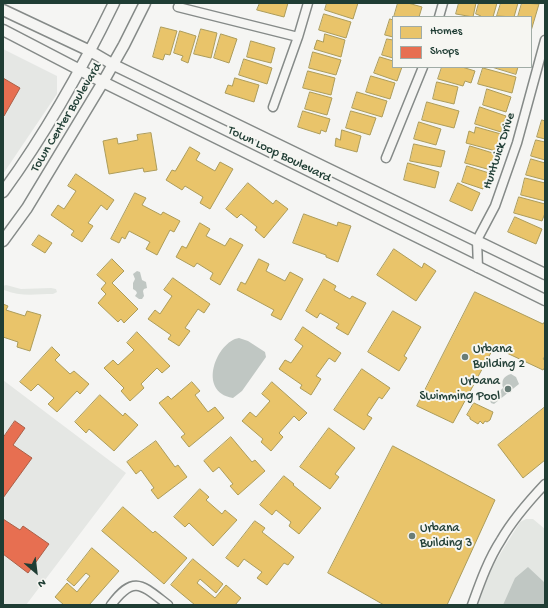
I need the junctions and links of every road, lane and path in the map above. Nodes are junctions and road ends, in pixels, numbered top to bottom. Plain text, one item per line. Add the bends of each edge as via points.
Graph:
1 (114, 3) edge
2 (145, 3) edge
3 (308, 3) edge
4 (443, 3) edge
5 (178, 7) dead end
6 (3, 10) edge
7 (439, 16) edge
8 (3, 30) edge
9 (298, 37) junction
10 (545, 40) edge
11 (90, 51) junction
12 (114, 64) junction
13 (423, 68) edge
14 (80, 69) junction
15 (103, 82) junction
16 (272, 107) dead end
17 (386, 158) dead end
18 (3, 192) edge
19 (477, 240) junction
20 (3, 241) edge
21 (478, 268) junction
22 (545, 274) edge
23 (545, 300) edge
24 (545, 484) edge
25 (111, 605) edge
26 (168, 605) edge
27 (472, 605) edge

1 - 11 street, Town Center Boulevard
2 - 12 street, Town Center Boulevard
3 - 9 street
4 - 7 street
5 - 9 street
6 - 11 street, Town Loop Boulevard
8 - 14 street, Town Loop Boulevard
9 - 16 street
10 - 19 street, Huntwick Drive via 517,143 494,206
11 - 12 street, Town Loop Boulevard
11 - 14 street, Town Center Boulevard
12 - 15 street, Town Center Boulevard
12 - 19 street, Town Loop Boulevard
13 - 17 street
14 - 15 street, Town Loop Boulevard
14 - 18 street, Town Center Boulevard via 44,132
15 - 20 street, Town Center Boulevard via 27,208
15 - 21 street, Town Loop Boulevard
19 - 21 street, Huntwick Drive
19 - 22 street, Town Loop Boulevard
21 - 23 street, Town Loop Boulevard
24 - 27 street via 525,505 500,540
25 - 26 street via 124,589 137,586 146,589

